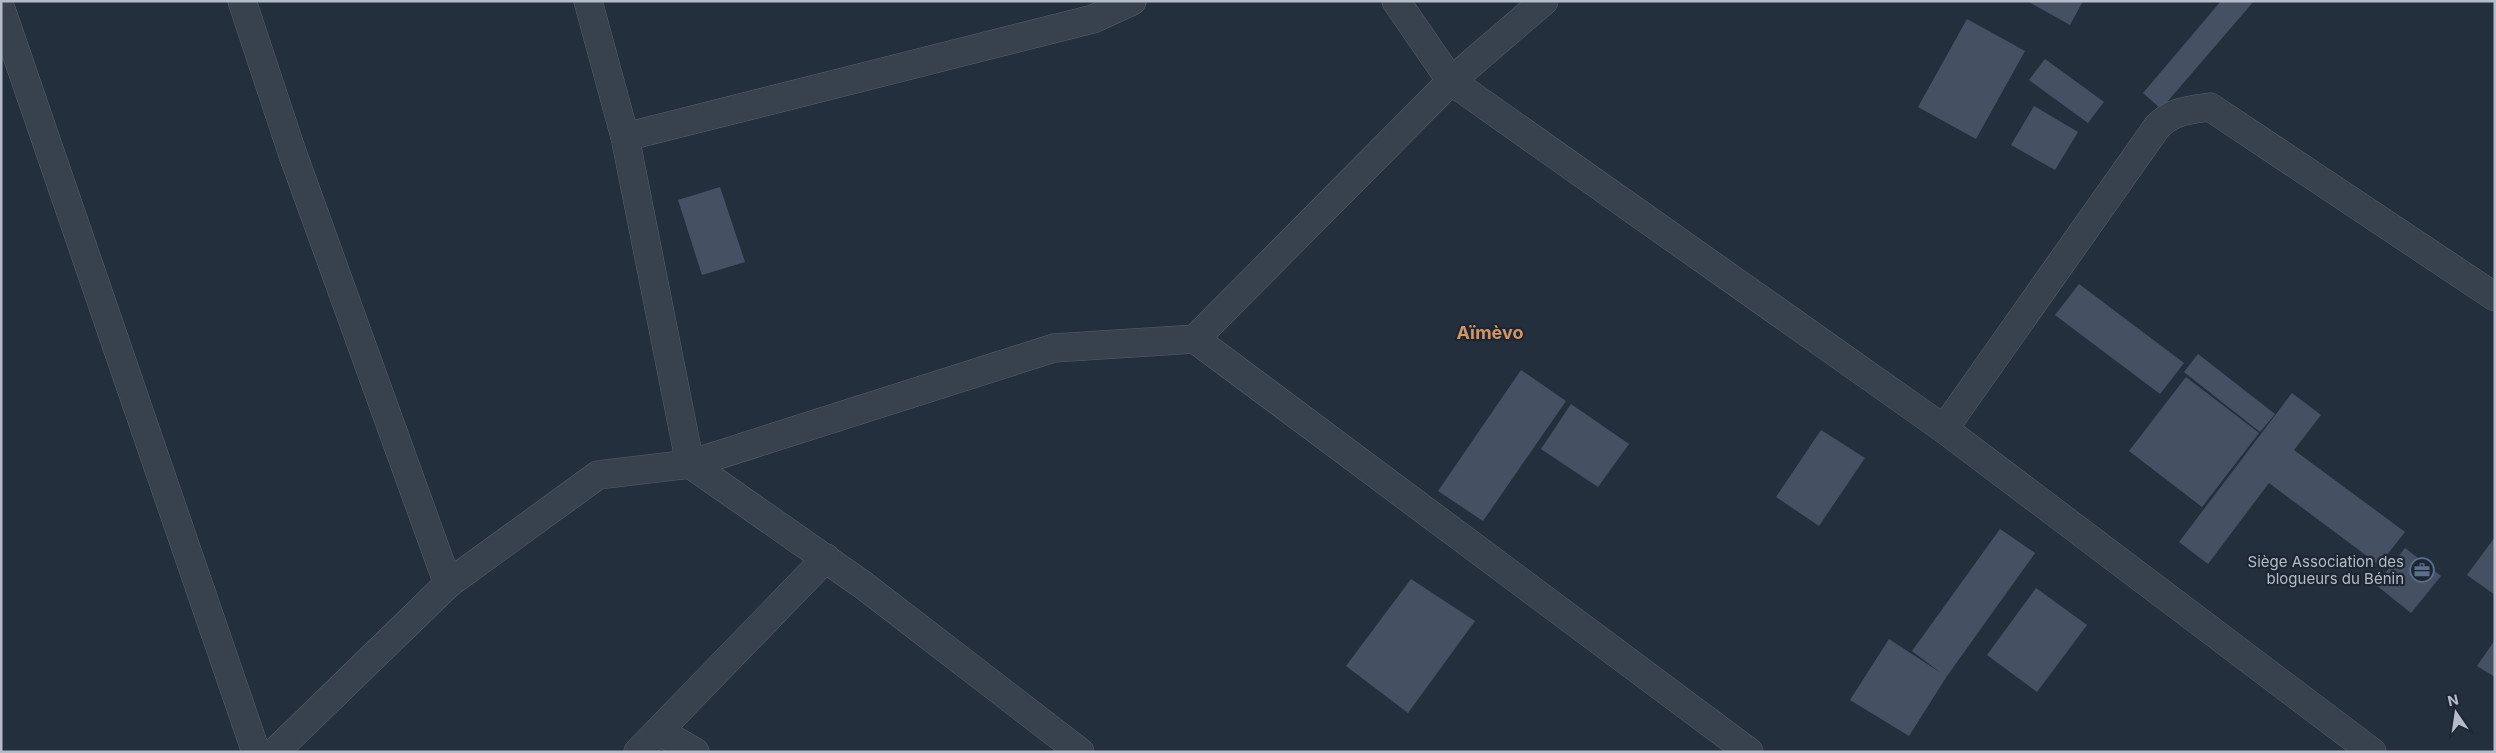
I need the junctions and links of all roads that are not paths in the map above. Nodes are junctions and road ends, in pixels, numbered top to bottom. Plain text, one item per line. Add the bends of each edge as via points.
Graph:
1 (242, 1) edge
2 (588, 1) edge
3 (1132, 1) edge
4 (1396, 1) edge
5 (1544, 1) edge
6 (1, 9) edge
7 (1451, 80) junction
8 (625, 137) junction
9 (2495, 297) edge
10 (1195, 339) junction
11 (1944, 429) junction
12 (690, 464) junction
13 (826, 558) junction
14 (448, 584) junction
15 (659, 731) junction
16 (1067, 748) edge
17 (256, 752) edge
18 (275, 752) edge
19 (638, 752) edge
20 (695, 752) edge
21 (1749, 752) edge
22 (2372, 752) edge

1 - 14 street via 295,161
2 - 8 street
3 - 8 street via 1093,19
4 - 7 street
5 - 7 street
6 - 17 street
7 - 10 street
7 - 11 street
8 - 12 street
9 - 11 street via 2210,107 2178,112 2165,118 2157,127
10 - 12 street via 1054,348
10 - 21 street
11 - 22 street
12 - 13 street
12 - 14 street via 598,475
13 - 15 street
13 - 16 street
14 - 18 street
15 - 19 street
15 - 20 street

